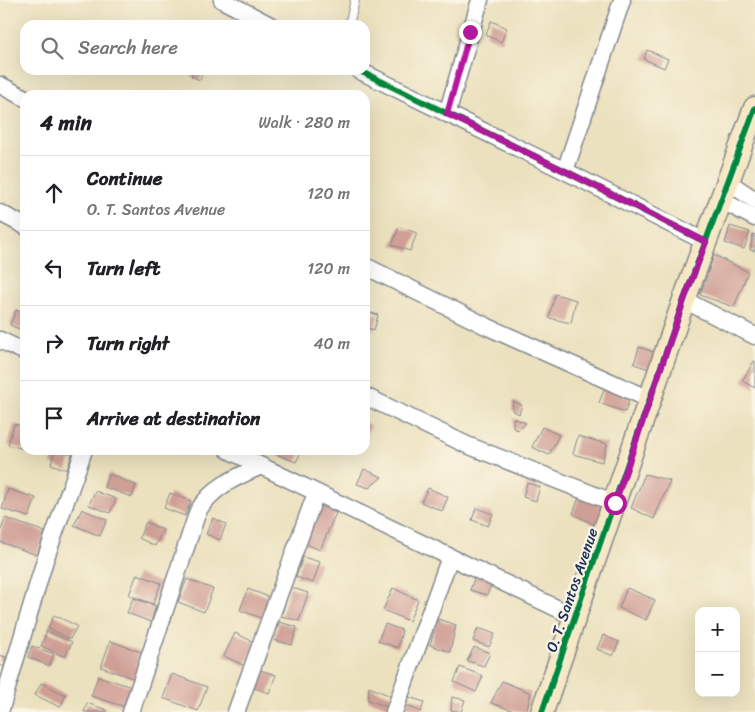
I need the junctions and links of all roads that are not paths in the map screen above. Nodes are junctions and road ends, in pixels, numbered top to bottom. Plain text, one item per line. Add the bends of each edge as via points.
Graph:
1 (222, 0) edge
2 (355, 0) edge
3 (480, 0) edge
4 (622, 0) edge
5 (260, 20) edge
6 (350, 20) edge
7 (368, 75) edge
8 (0, 85) edge
9 (20, 95) edge
10 (755, 108) edge
11 (447, 114) junction
12 (565, 171) junction
13 (725, 191) junction
14 (755, 200) edge
15 (0, 213) edge
16 (755, 218) edge
17 (20, 223) edge
18 (706, 242) junction
19 (370, 268) edge
20 (684, 300) junction
21 (755, 336) edge
22 (0, 340) edge
23 (20, 350) edge
24 (370, 398) edge
25 (651, 400) junction
26 (82, 455) edge
27 (238, 455) edge
28 (261, 466) junction
29 (316, 493) junction
30 (615, 503) junction
31 (450, 557) junction
32 (576, 617) junction
33 (0, 712) edge
34 (131, 712) edge
35 (236, 712) edge
36 (394, 712) edge
37 (542, 712) edge

1 - 5 street
2 - 6 lane
3 - 11 street
4 - 12 street
7 - 11 street
8 - 9 street
10 - 13 street, O. T. Santos Avenue
11 - 12 street
12 - 18 street
13 - 14 street
13 - 16 street
13 - 18 street, O. T. Santos Avenue
15 - 17 street
18 - 20 street, O. T. Santos Avenue
19 - 25 street via 488,327
20 - 21 street
20 - 25 street, O. T. Santos Avenue
22 - 23 street
24 - 30 street via 467,444
25 - 30 street, O. T. Santos Avenue
26 - 33 street via 45,560
27 - 28 street
28 - 29 street
28 - 34 street via 233,478 204,502 198,512
29 - 31 street
29 - 35 street
30 - 32 street, O. T. Santos Avenue
31 - 32 street
31 - 36 street
32 - 37 street, O. T. Santos Avenue

